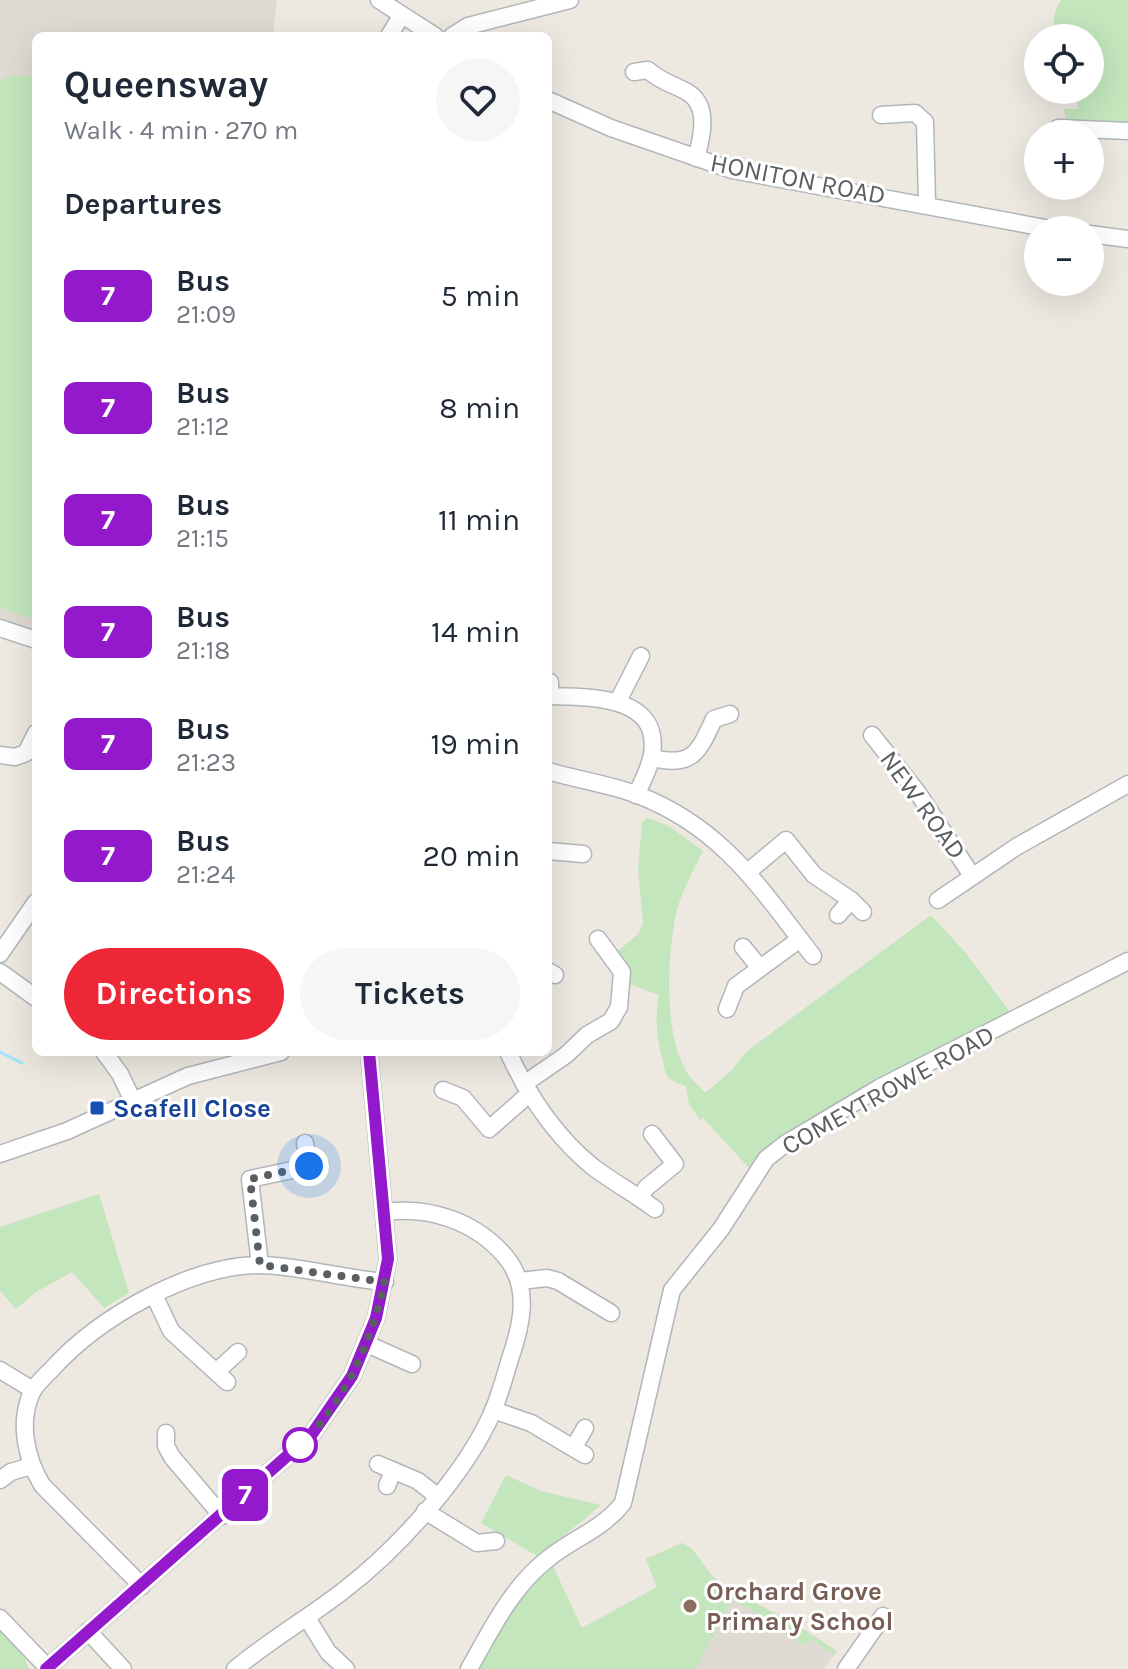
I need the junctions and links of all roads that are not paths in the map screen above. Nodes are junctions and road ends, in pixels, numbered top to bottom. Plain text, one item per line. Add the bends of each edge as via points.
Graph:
1 (379, 0) edge
2 (570, 0) edge
3 (401, 16) junction
4 (391, 32) edge
5 (428, 32) edge
6 (458, 32) edge
7 (642, 66) dead end
8 (552, 102) edge
9 (881, 115) dead end
10 (1104, 129) edge
11 (1128, 131) edge
12 (696, 158) junction
13 (927, 204) junction
14 (1024, 224) edge
15 (1104, 236) edge
16 (1128, 239) edge
17 (0, 628) edge
18 (32, 639) edge
19 (641, 656) dead end
20 (552, 697) edge
21 (618, 701) junction
22 (716, 714) dead end
23 (873, 735) dead end
24 (32, 741) edge
25 (0, 755) edge
26 (652, 758) junction
27 (552, 772) edge
28 (1128, 784) edge
29 (636, 795) junction
30 (552, 851) edge
31 (583, 854) dead end
32 (749, 871) junction
33 (972, 876) junction
34 (851, 900) junction
35 (938, 900) dead end
36 (32, 908) edge
37 (863, 912) dead end
38 (838, 915) dead end
39 (800, 939) junction
40 (608, 945) dead end
41 (743, 947) dead end
42 (0, 954) edge
43 (813, 956) dead end
44 (1128, 961) edge
45 (760, 968) junction
46 (0, 972) edge
47 (32, 995) edge
48 (727, 1009) dead end
49 (107, 1056) edge
50 (262, 1056) edge
51 (369, 1056) edge
52 (510, 1056) edge
53 (527, 1088) junction
54 (443, 1090) dead end
55 (134, 1103) junction
56 (652, 1134) dead end
57 (305, 1143) dead end
58 (0, 1154) edge
59 (640, 1198) junction
60 (655, 1209) dead end
61 (385, 1212) junction
62 (260, 1265) junction
63 (520, 1281) junction
64 (385, 1282) junction
65 (154, 1295) junction
66 (599, 1312) dead end
67 (367, 1344) junction
68 (238, 1352) dead end
69 (412, 1364) dead end
70 (0, 1370) edge
71 (33, 1390) junction
72 (493, 1410) junction
73 (585, 1428) dead end
74 (166, 1433) dead end
75 (31, 1466) junction
76 (386, 1474) dead end
77 (0, 1480) edge
78 (437, 1496) junction
79 (425, 1511) junction
80 (222, 1516) junction
81 (496, 1541) dead end
82 (142, 1586) junction
83 (883, 1616) dead end
84 (0, 1618) edge
85 (307, 1618) junction
86 (88, 1631) junction
87 (46, 1668) edge
88 (123, 1669) edge
89 (235, 1669) edge
90 (346, 1669) edge
91 (469, 1669) edge
92 (846, 1669) edge

1 - 3 street
2 - 6 street
3 - 4 street
3 - 5 street
7 - 12 street via 696,99 702,117
8 - 12 street, HONITON ROAD
9 - 13 street via 915,113 925,122
10 - 11 street
12 - 13 street, HONITON ROAD via 770,178
13 - 14 street, HONITON ROAD
15 - 16 street
17 - 18 street
19 - 21 street
20 - 21 street
21 - 26 street via 634,709 647,727
22 - 26 street via 691,758
23 - 33 street, NEW ROAD
24 - 25 street via 26,753
26 - 29 street
27 - 29 street
28 - 33 street, NEW ROAD
29 - 32 street via 710,835
30 - 31 street
32 - 34 street via 782,834 814,875
32 - 39 street
33 - 35 street, NEW ROAD
34 - 37 street
34 - 38 street
36 - 42 street
39 - 43 street
39 - 45 street
40 - 53 street via 624,981 606,1032 587,1035
41 - 45 street
44 - 91 street, COMEYTROWE ROAD via 879,1088 766,1159 721,1229 672,1290 623,1503 610,1520 548,1558 522,1583
45 - 48 street via 728,989
46 - 47 street
49 - 55 street
50 - 55 street via 204,1070
51 - 61 street
52 - 53 street
53 - 54 street via 492,1134 463,1098
53 - 59 street via 569,1146
55 - 58 street
56 - 59 street via 679,1169 646,1188
57 - 62 street via 314,1165 243,1180
59 - 60 street
61 - 63 street via 425,1210 457,1222 498,1249
61 - 64 street
62 - 64 street
62 - 65 street via 220,1271
63 - 66 street via 558,1281
63 - 72 street via 520,1323
64 - 67 street
65 - 68 street via 171,1331 222,1376
65 - 71 street via 68,1351
67 - 69 street
67 - 80 street via 312,1434
70 - 71 street
71 - 75 street via 26,1419
72 - 73 street via 531,1423 580,1451
72 - 78 street via 478,1441
74 - 80 street via 172,1457
75 - 77 street
75 - 82 street via 42,1485
76 - 78 street via 418,1481
78 - 79 street
79 - 81 street via 477,1543
79 - 85 street via 385,1555
80 - 82 street
82 - 86 street
83 - 92 street
84 - 87 street
85 - 89 street
85 - 90 street
86 - 87 street
86 - 88 street

